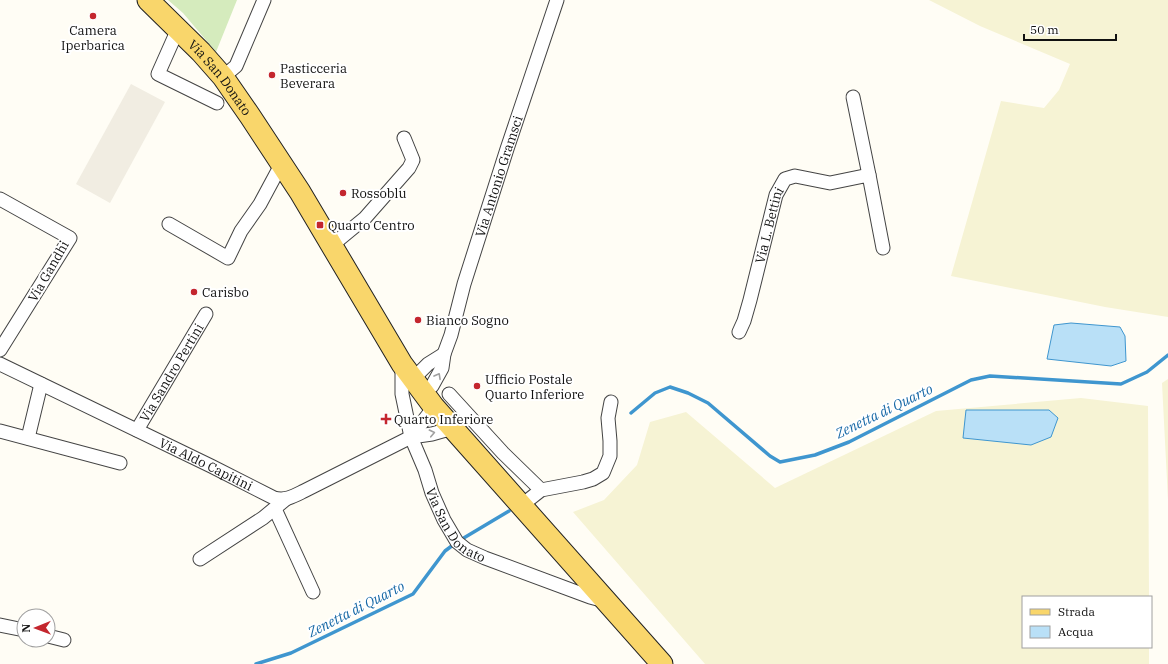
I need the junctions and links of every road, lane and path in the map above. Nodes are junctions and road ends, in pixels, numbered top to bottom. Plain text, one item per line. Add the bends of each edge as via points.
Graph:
1 (148, 0) edge
2 (264, 0) edge
3 (557, 0) edge
4 (178, 29) junction
5 (223, 77) junction
6 (853, 97) dead end
7 (216, 103) dead end
8 (404, 138) dead end
9 (282, 163) junction
10 (869, 175) junction
11 (0, 199) edge
12 (168, 224) dead end
13 (331, 246) junction
14 (883, 248) dead end
15 (206, 314) dead end
16 (739, 332) dead end
17 (0, 350) edge
18 (444, 354) junction
19 (0, 364) edge
20 (41, 384) junction
21 (424, 387) junction
22 (611, 402) dead end
23 (453, 428) junction
24 (137, 430) junction
25 (0, 431) edge
26 (411, 437) junction
27 (28, 438) junction
28 (120, 463) dead end
29 (542, 490) junction
30 (286, 499) junction
31 (522, 506) junction
32 (275, 509) junction
33 (200, 559) dead end
34 (313, 592) dead end
35 (606, 601) junction
36 (0, 625) edge
37 (16, 628) edge
38 (56, 638) edge
39 (64, 640) dead end
40 (662, 664) edge

1 - 4 main road, Via San Donato
2 - 5 street via 236,66
3 - 18 street, Via Antonio Gramsci via 504,156
4 - 5 main road, Via San Donato
4 - 7 street via 158,74
5 - 9 main road, Via San Donato
6 - 10 street
8 - 13 street via 413,160 409,168 365,218
9 - 12 street via 260,204 241,231 228,258
9 - 13 main road, Via San Donato
10 - 14 street
10 - 16 street, Via L. Bettini via 830,183 795,176 785,179 776,195 750,300
11 - 17 street, Via Gandhi via 70,238
13 - 21 main road, Via San Donato
15 - 24 street, Via Sandro Pertini
18 - 21 street via 428,364
21 -> 18 street, Via Antonio Gramsci via 432,386 442,368
19 - 20 street, Via Aldo Capitini
20 - 24 street, Via Aldo Capitini
20 - 27 street
21 - 23 main road, Via San Donato
21 - 26 street
21 - 26 street, Via San Donato via 402,394
21 - 29 street
22 - 29 street via 608,418 610,456 603,473 583,482
26 -> 23 street
23 - 31 main road, Via San Donato
24 - 30 street, Via Aldo Capitini via 274,498
25 - 27 street
26 - 30 street
26 - 35 street, Via San Donato via 432,493 457,542 485,558
27 - 28 street
29 - 31 street
30 - 32 street
31 - 35 main road, Via San Donato
32 - 33 street
32 - 34 street
35 - 40 main road, Via San Donato
36 - 37 street
38 - 39 street

